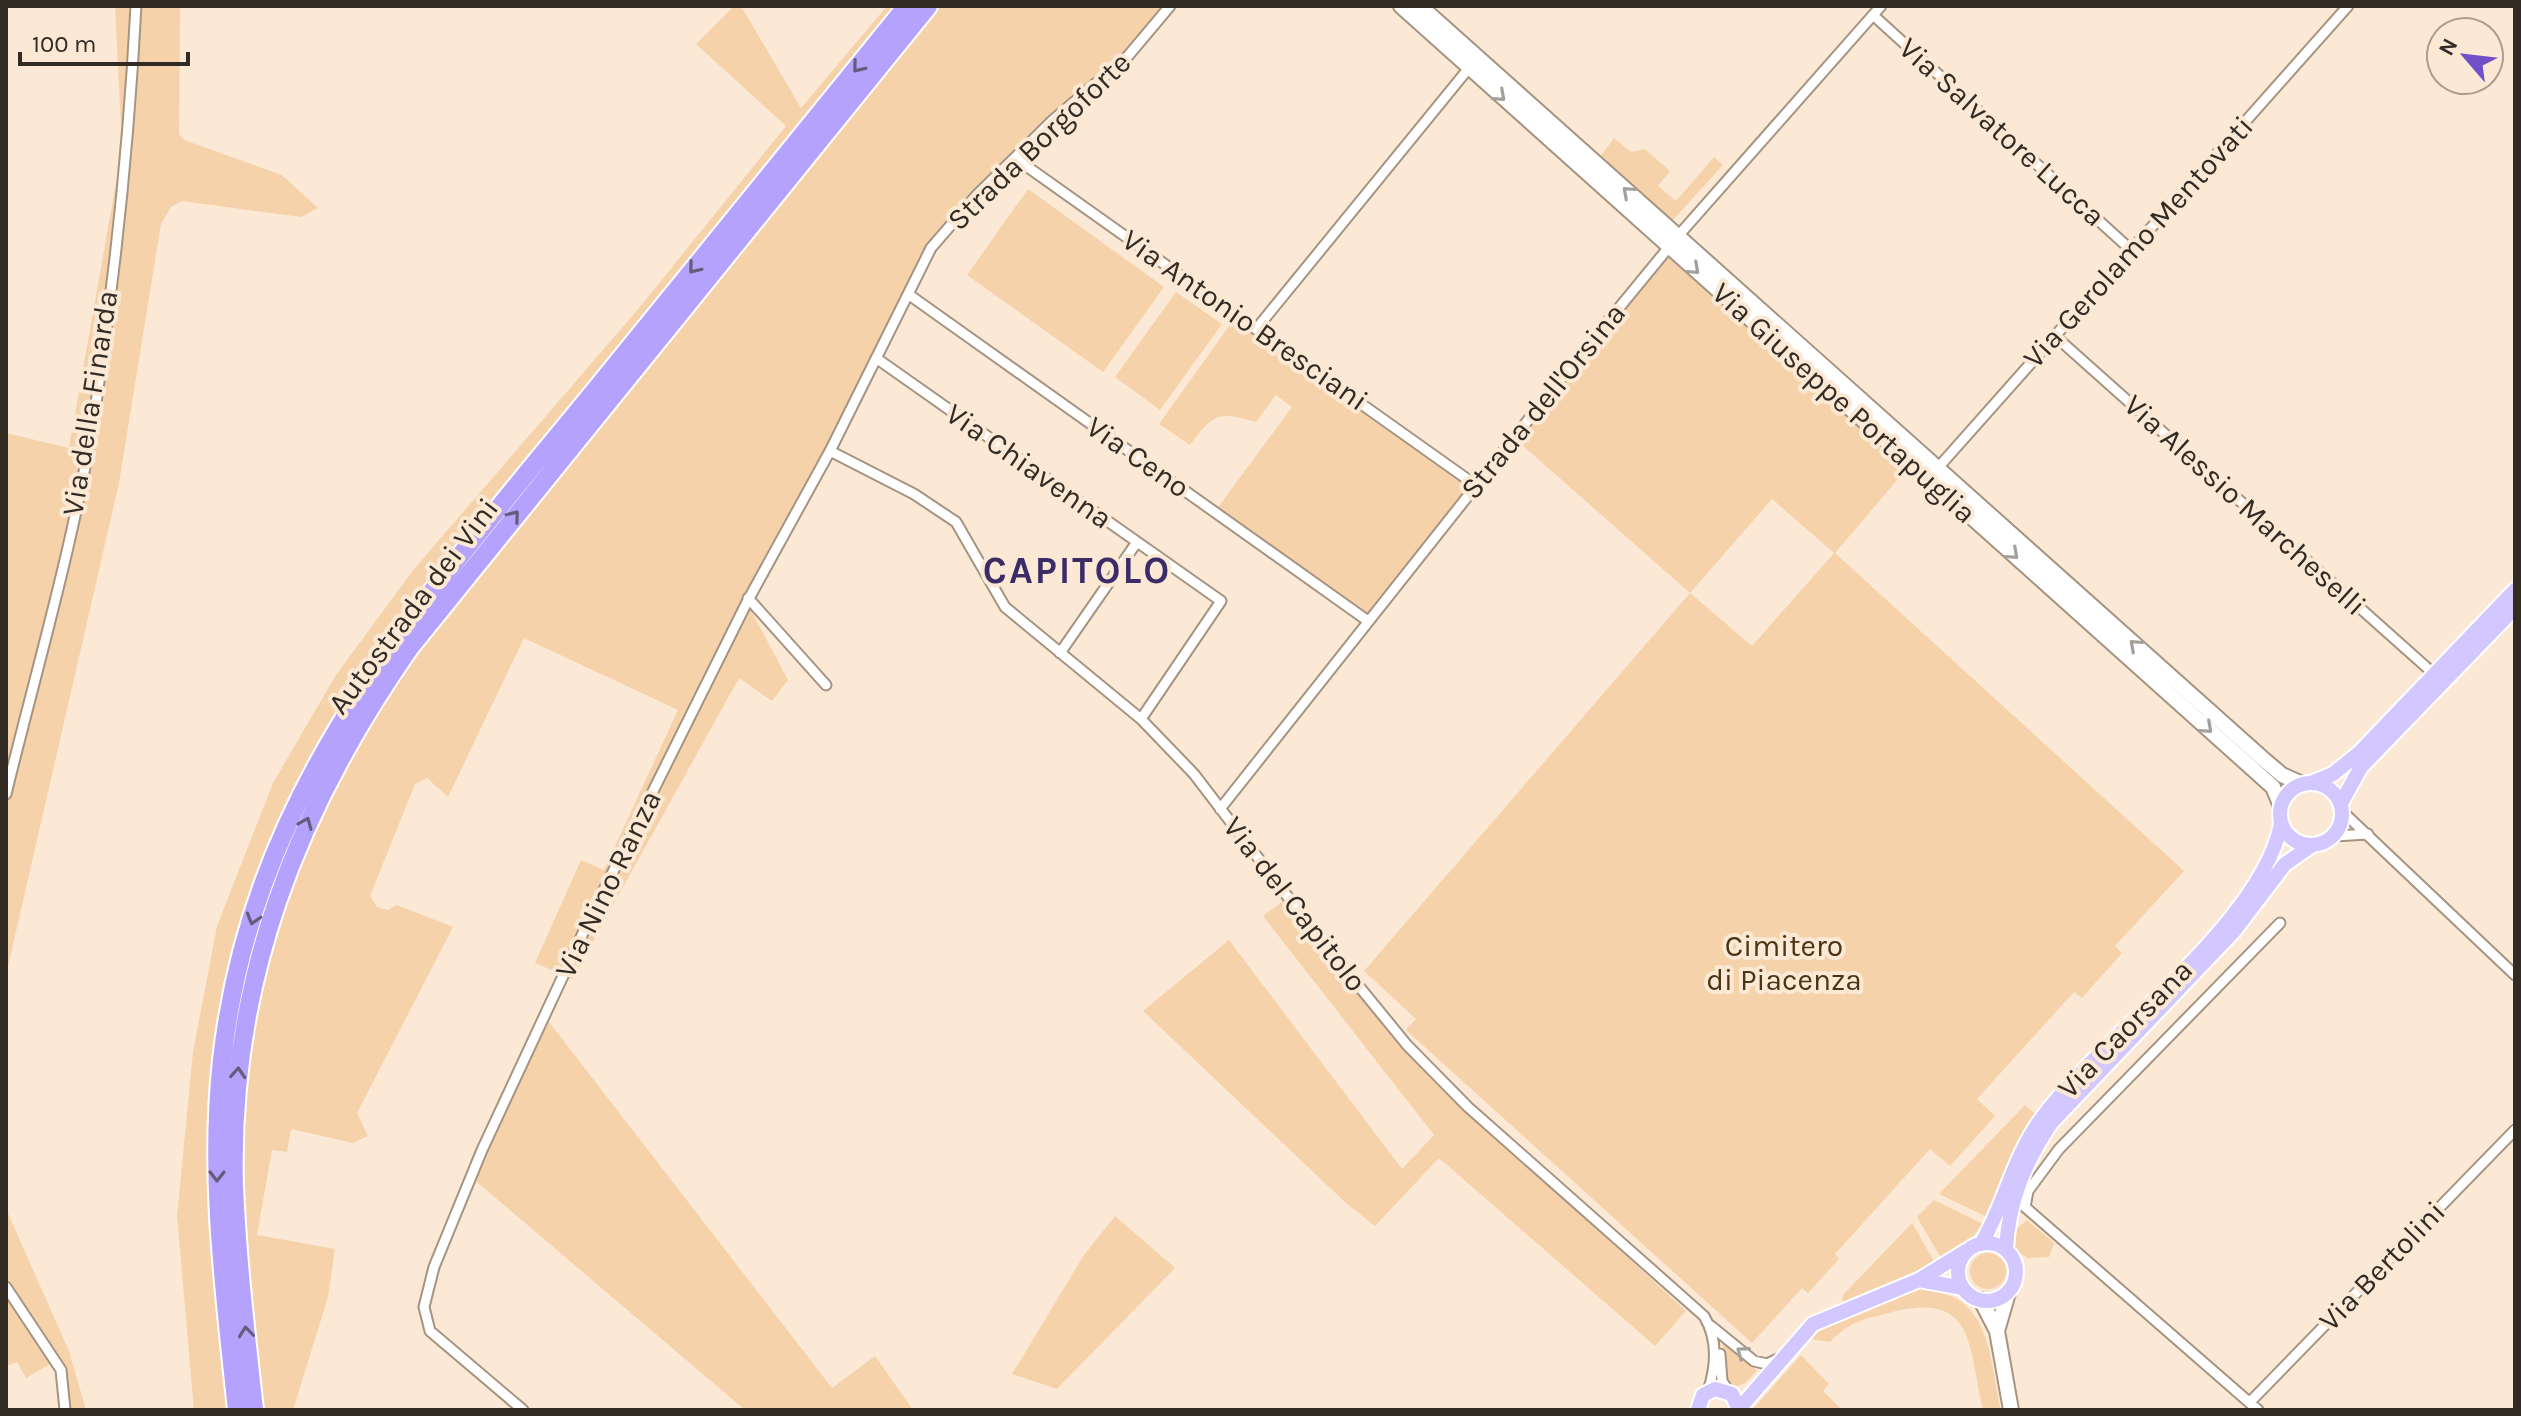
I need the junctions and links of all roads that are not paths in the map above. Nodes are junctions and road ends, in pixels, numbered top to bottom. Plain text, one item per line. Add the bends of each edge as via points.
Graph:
1 (136, 6) edge
2 (907, 6) edge
3 (928, 6) edge
4 (1170, 6) edge
5 (1401, 6) edge
6 (1420, 6) edge
7 (1881, 6) edge
8 (2348, 6) edge
9 (1873, 15) junction
10 (1473, 62) junction
11 (1015, 158) junction
12 (1674, 242) junction
13 (2131, 250) junction
14 (908, 294) junction
15 (1257, 328) junction
16 (2055, 336) junction
17 (876, 358) junction
18 (830, 451) junction
19 (1933, 473) junction
20 (1474, 484) junction
21 (1137, 542) junction
22 (2515, 590) edge
23 (748, 598) junction
24 (2515, 608) edge
25 (1368, 621) junction
26 (1060, 653) junction
27 (2434, 674) junction
28 (826, 685) dead end
29 (1141, 719) junction
30 (2307, 783) junction
31 (6, 794) edge
32 (2281, 806) junction
33 (2342, 808) junction
34 (1220, 809) junction
35 (2281, 824) junction
36 (2368, 834) junction
37 (2334, 836) junction
38 (2311, 846) junction
39 (2280, 923) dead end
40 (2515, 975) edge
41 (2515, 1130) edge
42 (1974, 1247) junction
43 (2006, 1250) junction
44 (1919, 1280) junction
45 (6, 1287) edge
46 (1963, 1288) junction
47 (2008, 1293) junction
48 (1981, 1300) junction
49 (1997, 1331) junction
50 (1714, 1332) junction
51 (1785, 1356) junction
52 (1708, 1391) junction
53 (1735, 1402) edge
54 (2250, 1402) junction
55 (65, 1410) edge
56 (237, 1410) edge
57 (254, 1410) edge
58 (523, 1410) edge
59 (1698, 1410) edge
60 (2011, 1410) edge
61 (2258, 1410) edge

1 - 31 street, Via della Finarda via 130,131 94,411
2 -> 56 highway, Autostrada dei Vini via 436,585 356,694 296,802 252,923 222,1058 217,1186
57 -> 3 highway, Autostrada dei Vini via 234,1186 239,1059 268,924 312,810 340,753 410,647
4 - 11 street, Strada Borgoforte via 1128,56
5 - 10 main road, Via Giuseppe Portapuglia
6 - 10 main road, Via Giuseppe Portapuglia
7 - 9 street, Strada dell'Orsina
8 - 13 street, Via Gerolamo Mentovati
9 - 12 street, Strada dell'Orsina
9 - 13 street, Via Salvatore Lucca
10 - 12 main road, Via Giuseppe Portapuglia
10 - 15 street
11 - 14 street, Strada Borgoforte via 931,248
11 - 15 street, Via Antonio Bresciani
12 - 19 main road, Via Giuseppe Portapuglia
12 - 20 street, Strada dell'Orsina
13 - 16 street, Via Gerolamo Mentovati
14 - 17 street, Strada Borgoforte
14 - 25 street, Via Ceno
15 - 20 street, Via Antonio Bresciani
16 - 19 street, Via Gerolamo Mentovati
16 - 27 street, Via Alessio Marcheselli
17 - 18 street, Strada Borgoforte
17 - 21 street, Via Chiavenna
18 - 23 street, Via Nino Ranza
18 - 26 street, Via del Capitolo via 945,512 972,546 1005,607
30 -> 19 main road, Via Giuseppe Portapuglia via 2269,765
19 -> 32 main road, Via Giuseppe Portapuglia via 2273,787
20 - 25 street, Strada dell'Orsina
21 - 26 street
21 - 29 street, Via Chiavenna via 1221,601
22 - 27 main road
23 - 28 street
23 - 58 street, Via Nino Ranza via 590,918 434,1267 424,1307 430,1331
24 - 33 main road via 2361,767
25 - 34 street, Strada dell'Orsina
26 - 29 street, Via del Capitolo
27 - 30 main road via 2352,759 2333,774
29 - 34 street, Via del Capitolo
30 - 32 main road via 2285,796
30 - 33 main road via 2329,788
32 - 35 main road
33 - 36 street
33 - 37 main road
34 - 50 street, Via del Capitolo via 1407,1045
35 - 38 main road via 2293,840
35 - 42 main road, Via Caorsana via 2269,861 2225,925 2043,1116 2018,1156 1993,1222
36 - 37 street
36 - 40 street
37 - 38 main road
38 - 43 main road, Via Caorsana via 2285,864 2234,931 2051,1123 2014,1194
39 - 54 street via 2059,1149 2028,1191 2025,1207
41 - 54 street, Via Bertolini
42 - 43 main road via 1999,1245
42 - 44 main road
42 - 46 main road via 1958,1272
43 - 47 main road via 2016,1265
44 - 46 main road
44 - 51 main road via 1813,1324
45 - 55 street via 61,1370
46 - 48 main road
47 - 48 main road
47 - 49 main road
48 - 49 main road
49 - 60 main road
51 -> 50 street via 1760,1363
50 - 52 street, Via del Capitolo via 1714,1372
50 - 53 street via 1722,1381
51 - 53 main road
52 - 53 main road
52 - 59 main road
54 - 61 street

